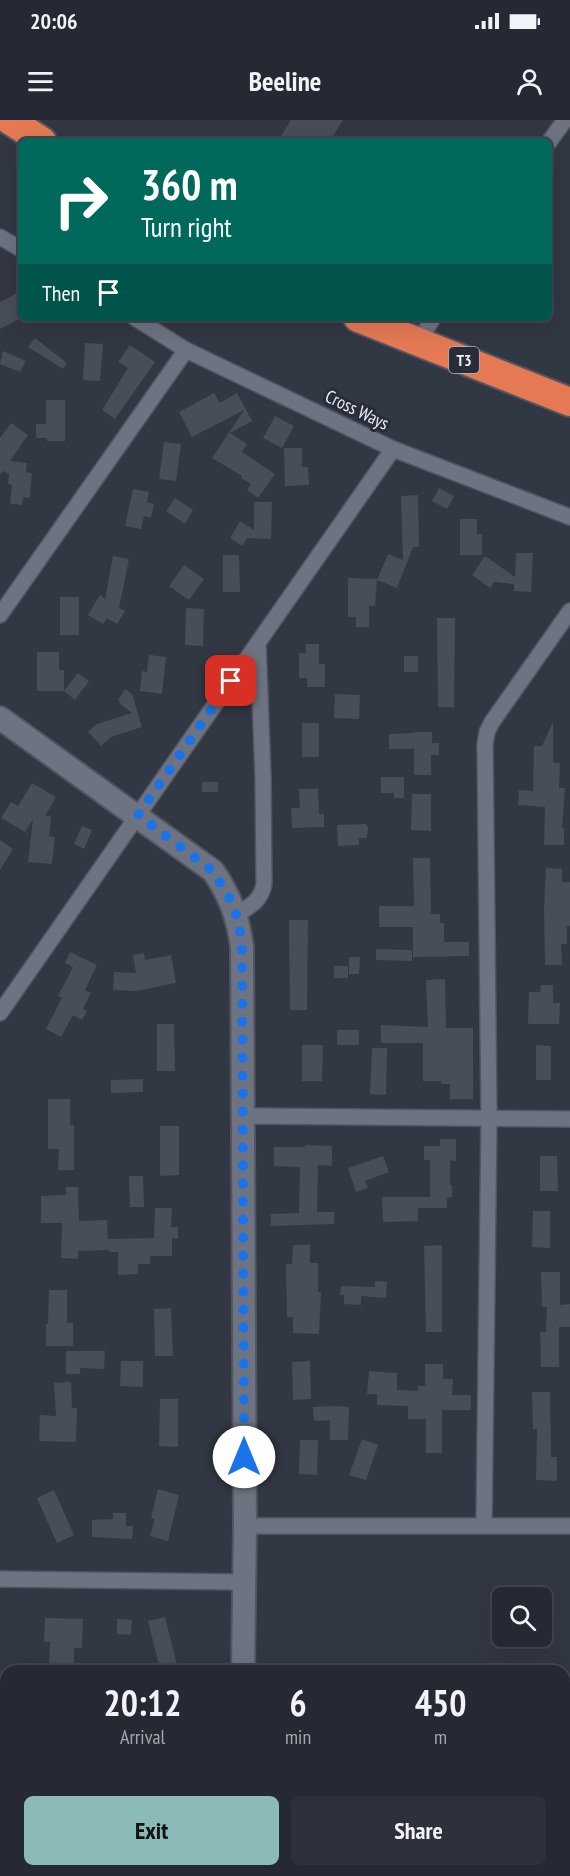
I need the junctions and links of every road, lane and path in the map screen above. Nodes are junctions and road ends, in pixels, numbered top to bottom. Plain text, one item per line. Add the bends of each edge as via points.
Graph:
1 (9, 120) edge
2 (565, 120) edge
3 (37, 138) edge
4 (552, 138) edge
5 (0, 237) edge
6 (18, 247) edge
7 (140, 321) edge
8 (364, 321) edge
9 (426, 329) edge
10 (186, 350) junction
11 (570, 402) edge
12 (393, 449) junction
13 (570, 517) edge
14 (570, 611) edge
15 (0, 615) edge
16 (258, 643) junction
17 (0, 718) edge
18 (138, 815) junction
19 (236, 915) junction
20 (0, 1013) edge
21 (242, 1116) junction
22 (489, 1117) junction
23 (570, 1119) edge
24 (245, 1526) junction
25 (484, 1526) junction
26 (570, 1526) edge
27 (0, 1579) edge
28 (243, 1582) junction
29 (243, 1645) junction
30 (243, 1665) edge
31 (251, 1665) edge

1 - 3 highway
2 - 4 street
5 - 6 street
7 - 10 street, Cross Ways
8 - 9 highway, T3 via 383,330
9 - 11 highway, T3
10 - 12 street, Cross Ways
10 - 15 street
12 - 13 street, Cross Ways
12 - 16 street
14 - 22 street via 492,722 484,745
16 - 18 street
16 - 19 street via 264,884 256,902
17 - 18 street
18 - 19 street via 213,871
18 - 20 street
19 - 21 street via 242,947
21 - 22 street
21 - 24 street
22 - 23 street
22 - 25 street
24 - 25 street
24 - 28 street
25 - 26 street
27 - 28 street
28 - 29 street
29 - 30 street
29 - 31 street

